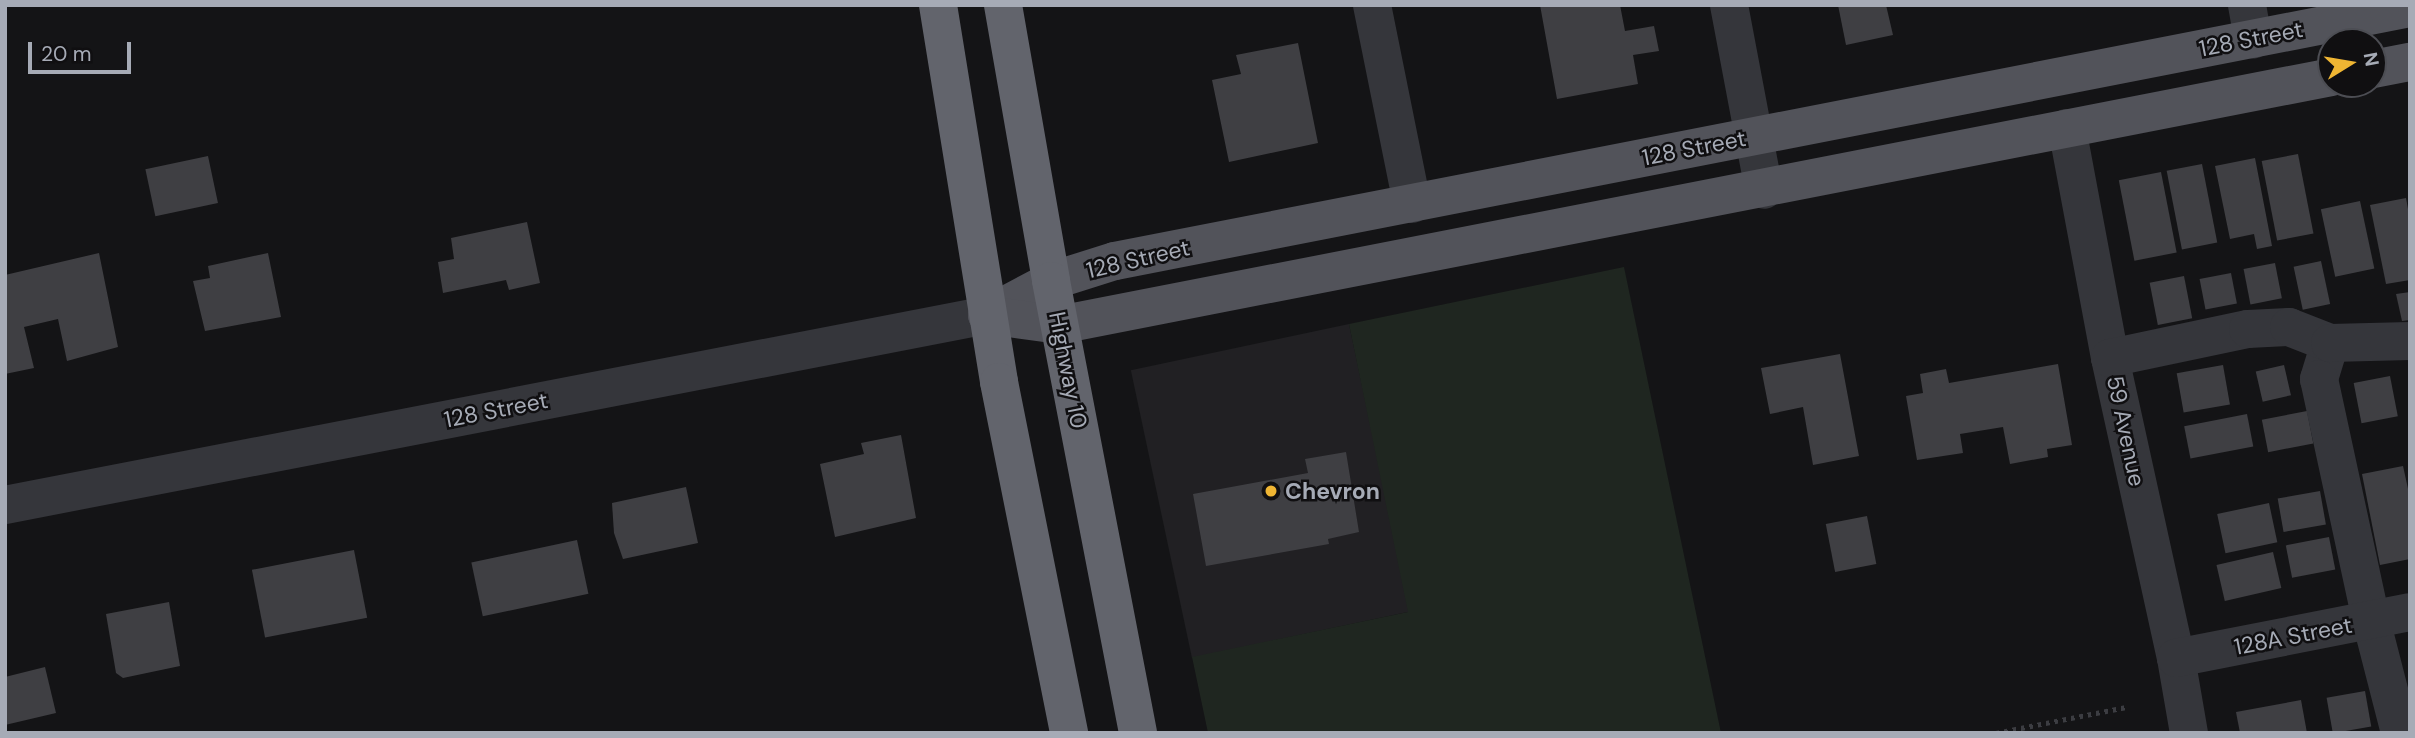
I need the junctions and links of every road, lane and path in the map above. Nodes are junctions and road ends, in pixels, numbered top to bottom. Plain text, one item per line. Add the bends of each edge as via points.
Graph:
1 (938, 5) edge
2 (1003, 5) edge
3 (1372, 5) edge
4 (1729, 5) edge
5 (2410, 8) edge
6 (2250, 22) edge
7 (2410, 62) edge
8 (2387, 66) edge
9 (2317, 81) edge
10 (2067, 128) junction
11 (1754, 136) junction
12 (1764, 190) junction
13 (1412, 204) junction
14 (1051, 281) junction
15 (987, 315) junction
16 (1059, 326) junction
17 (2410, 341) edge
18 (2330, 343) junction
19 (2110, 358) junction
20 (5, 505) edge
21 (2410, 612) edge
22 (2371, 620) junction
23 (2176, 658) junction
24 (2126, 706) dead end
25 (1069, 733) edge
26 (1138, 733) edge
27 (1996, 733) edge
28 (2189, 733) edge
29 (2400, 733) edge

1 - 15 highway
2 - 14 highway, Highway 10
3 - 13 street
4 - 11 street
5 - 6 main road, 128 Street
6 - 11 main road, 128 Street
7 - 8 main road
9 - 10 main road, 128 Street
10 - 12 main road, 128 Street
10 - 19 street, 59 Avenue
11 - 12 street
11 - 13 main road, 128 Street
12 - 16 main road, 128 Street
13 - 14 main road, 128 Street via 1115,261
14 - 15 main road, 128 Street
14 - 16 highway, Highway 10
15 - 16 main road, 128 Street
15 - 20 street, 128 Street
15 - 25 highway
16 - 26 highway, Highway 10
17 - 18 street
18 - 19 street via 2289,327 2248,329
18 - 22 street via 2319,379
19 - 23 street, 59 Avenue
21 - 22 street, 128A Street
22 - 23 street, 128A Street
22 - 29 street
23 - 28 street, 59 Avenue
24 - 27 path

